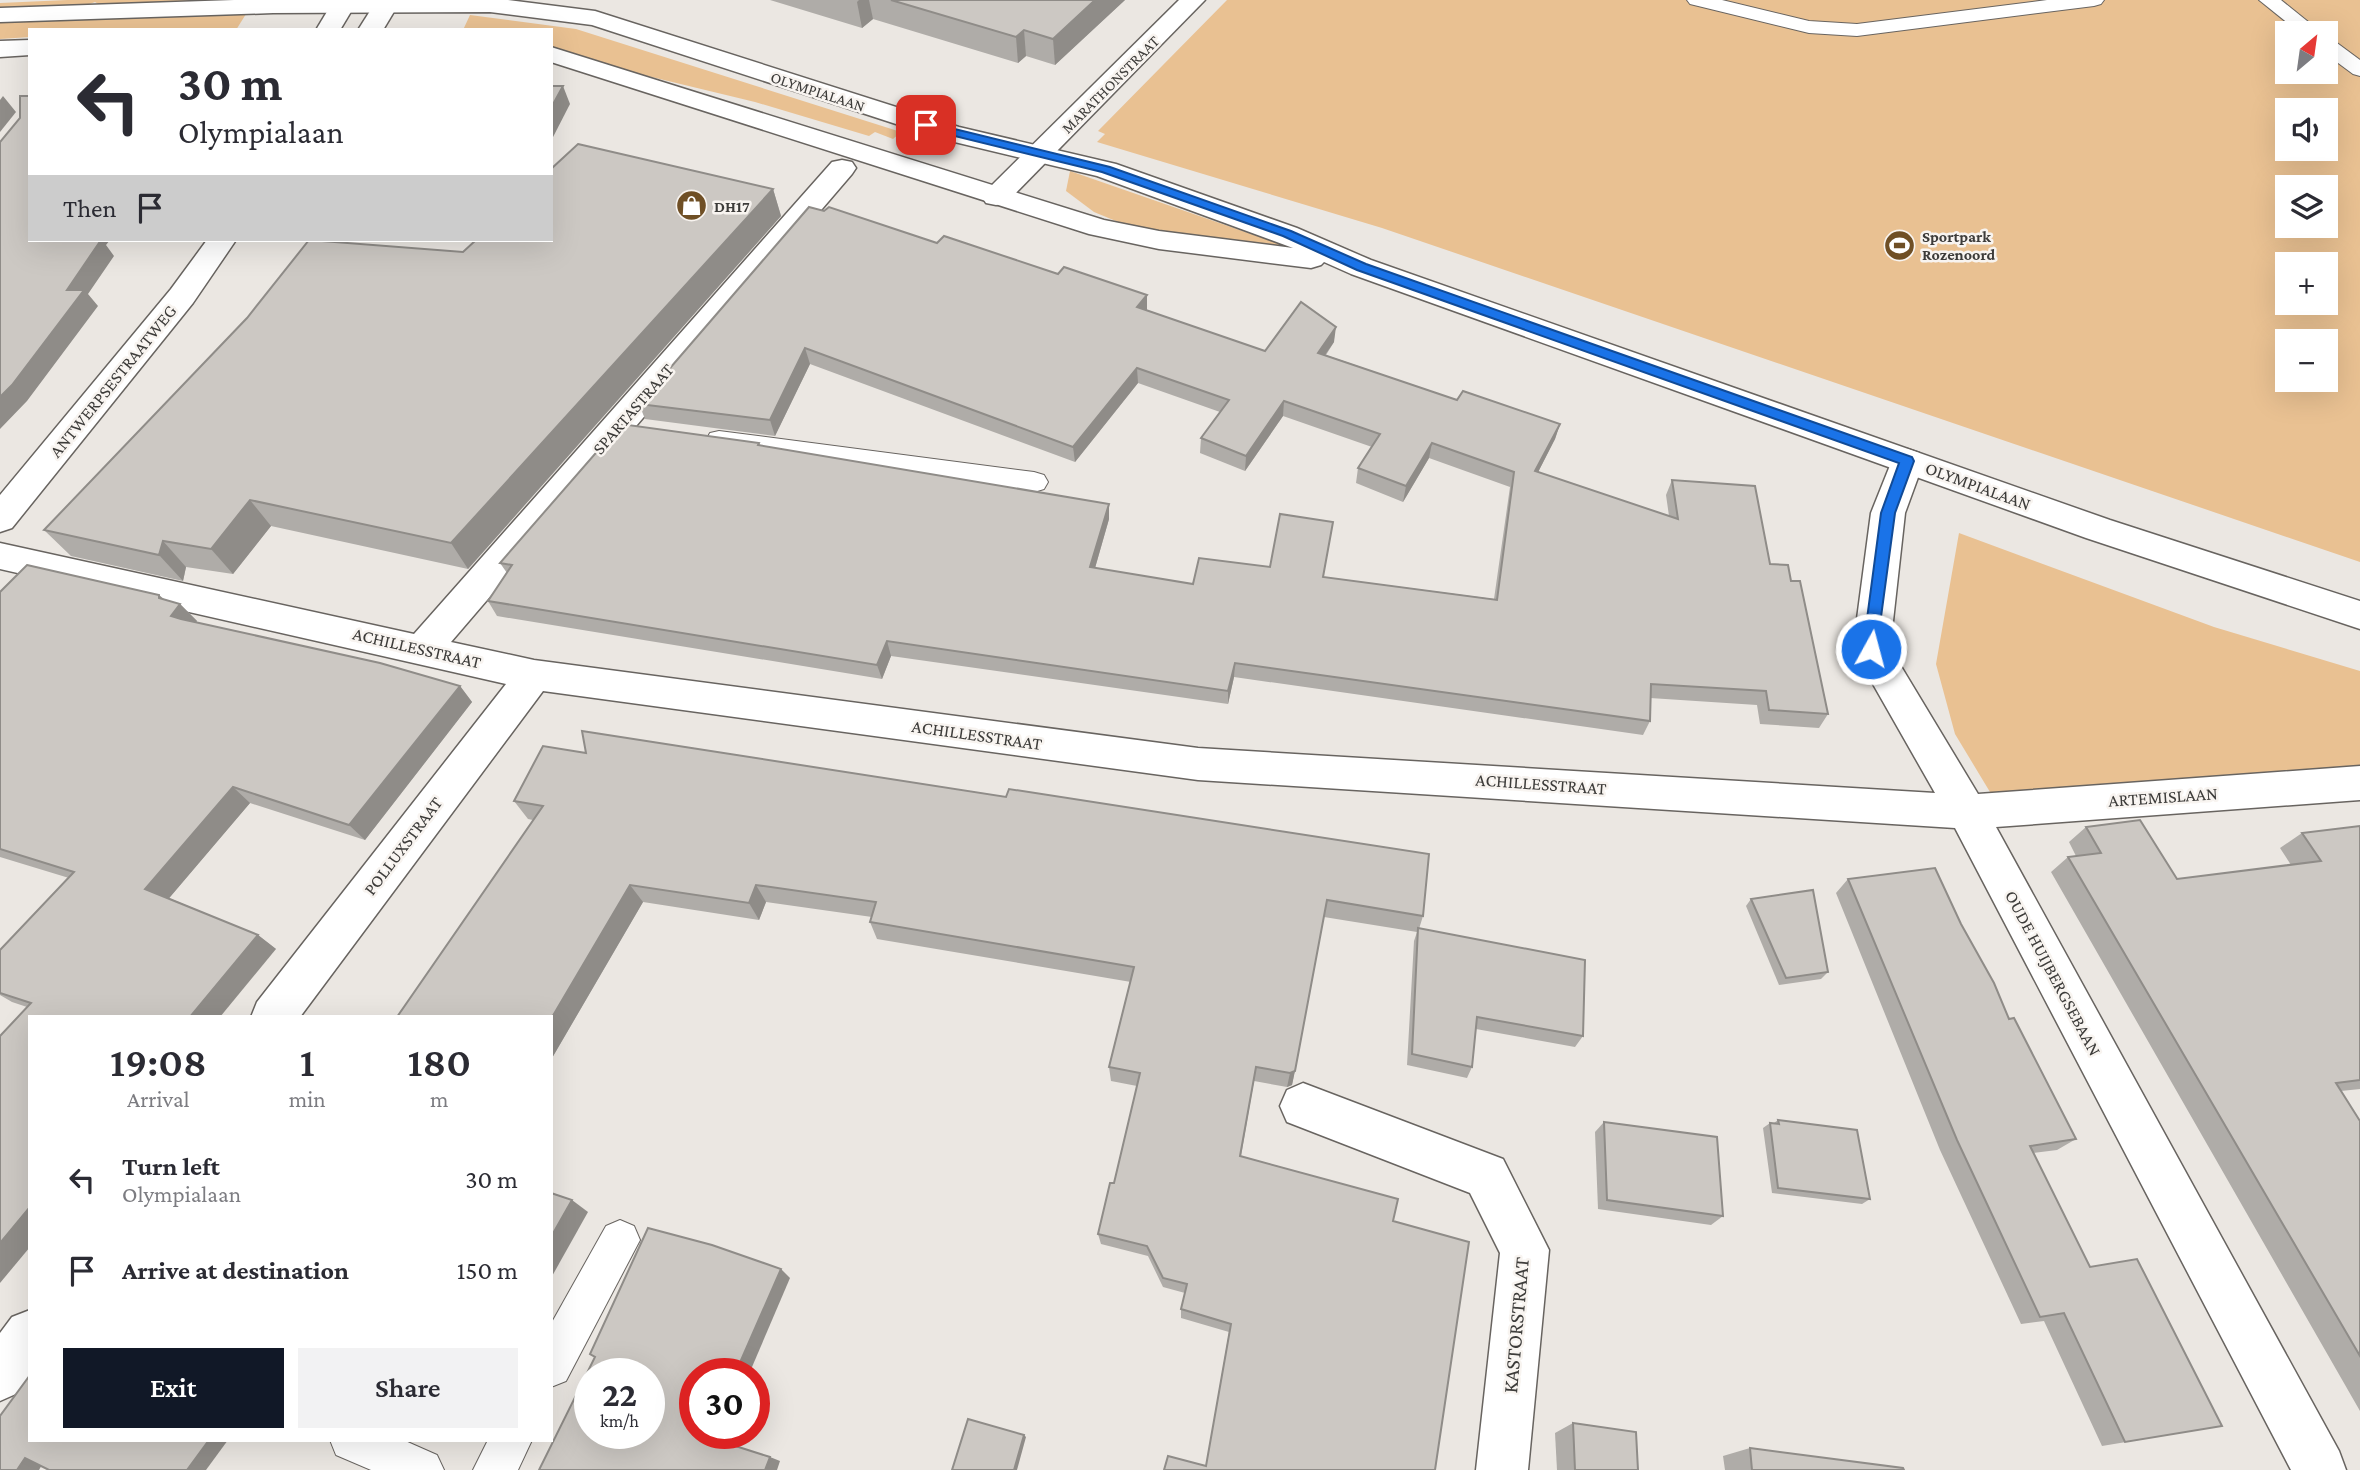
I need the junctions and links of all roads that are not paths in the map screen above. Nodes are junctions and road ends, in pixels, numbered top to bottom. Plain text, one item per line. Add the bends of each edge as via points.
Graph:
1 (1194, 0) edge
2 (1697, 0) edge
3 (2094, 0) edge
4 (2269, 0) edge
5 (344, 3) edge
6 (387, 3) edge
7 (0, 15) edge
8 (2296, 21) edge
9 (329, 28) edge
10 (371, 28) edge
11 (28, 47) edge
12 (0, 48) edge
13 (2338, 53) edge
14 (553, 55) edge
15 (2360, 70) edge
16 (1039, 154) junction
17 (842, 168) dead end
18 (996, 197) junction
19 (221, 242) edge
20 (1361, 267) junction
21 (698, 437) edge
22 (1907, 461) junction
23 (1034, 482) dead end
24 (0, 519) edge
25 (0, 556) edge
26 (2360, 615) edge
27 (423, 649) junction
28 (534, 675) junction
29 (2360, 783) edge
30 (1967, 812) junction
31 (275, 1015) edge
32 (1303, 1105) dead end
33 (620, 1240) dead end
34 (28, 1338) edge
35 (553, 1362) edge
36 (0, 1375) edge
37 (356, 1442) edge
38 (510, 1442) edge
39 (422, 1470) edge
40 (495, 1470) edge
41 (1502, 1470) edge
42 (2320, 1470) edge

1 - 16 street, MARATHONSTRAAT
2 - 3 lane via 1809,27 1857,30
4 - 8 lane
5 - 6 street, OLYMPIALAAN
5 - 7 street, OLYMPIALAAN
5 - 9 street
6 - 10 street
6 - 16 street, OLYMPIALAAN via 489,5 595,18 951,133
11 - 12 street
13 - 15 lane
14 - 18 street, OLYMPIALAAN
16 - 18 street, MARATHONSTRAAT
16 - 20 street, OLYMPIALAAN via 1106,170 1287,233
17 - 27 street, SPARTASTRAAT via 631,428
18 - 20 street, OLYMPIALAAN via 1159,240
19 - 24 street, ANTWERPSESTRAATWEG
20 - 22 street, OLYMPIALAAN
21 - 23 lane
22 - 26 street, OLYMPIALAAN
22 - 30 street, OUDE HUIJBERGSEBAAN via 1888,513 1871,649
25 - 27 street, ACHILLESSTRAAT
27 - 28 street, ACHILLESSTRAAT
28 - 30 street, ACHILLESSTRAAT via 1198,764
28 - 31 street, POLLUXSTRAAT
29 - 30 street, ARTEMISLAAN
30 - 42 street, OUDE HUIJBERGSEBAAN
32 - 41 street, KASTORSTRAAT via 1486,1176 1525,1250
33 - 35 lane
34 - 36 street
37 - 39 lane
38 - 40 lane

